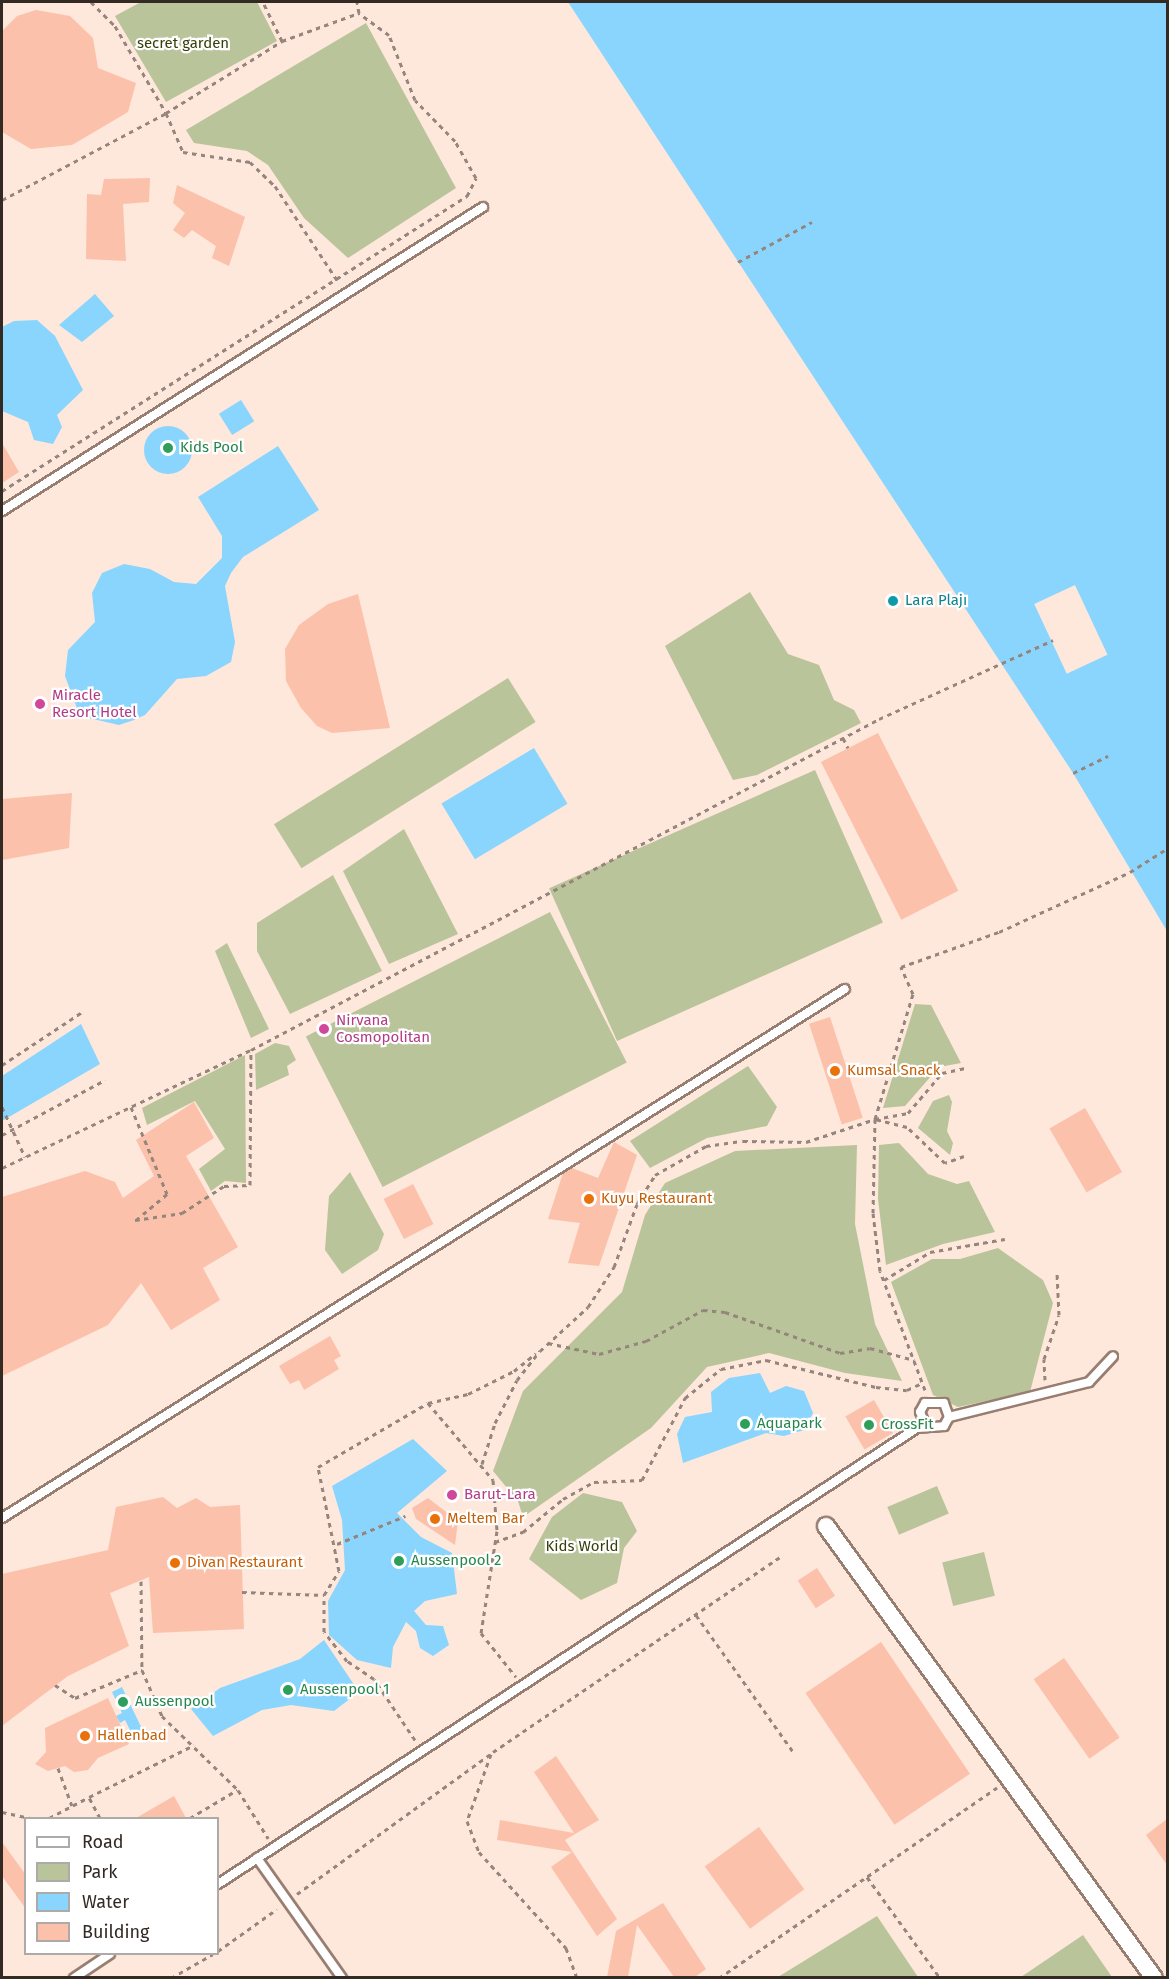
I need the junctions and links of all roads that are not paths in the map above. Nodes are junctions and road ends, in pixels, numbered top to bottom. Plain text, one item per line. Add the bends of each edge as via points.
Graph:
1 (483, 207) dead end
2 (2, 511) edge
3 (845, 988) dead end
4 (1113, 1356) dead end
5 (949, 1417) junction
6 (926, 1426) junction
7 (2, 1518) edge
8 (826, 1526) dead end
9 (257, 1858) junction
10 (219, 1883) edge
11 (107, 1955) edge
12 (74, 1977) edge
13 (342, 1977) edge
14 (1154, 1977) edge

1 - 2 lane
3 - 7 lane
4 - 5 lane via 1089,1382
5 - 6 lane via 940,1428
5 - 6 lane via 944,1403 929,1400 920,1412
6 - 9 lane
8 - 14 street
9 - 10 lane
9 - 13 lane
11 - 12 lane

